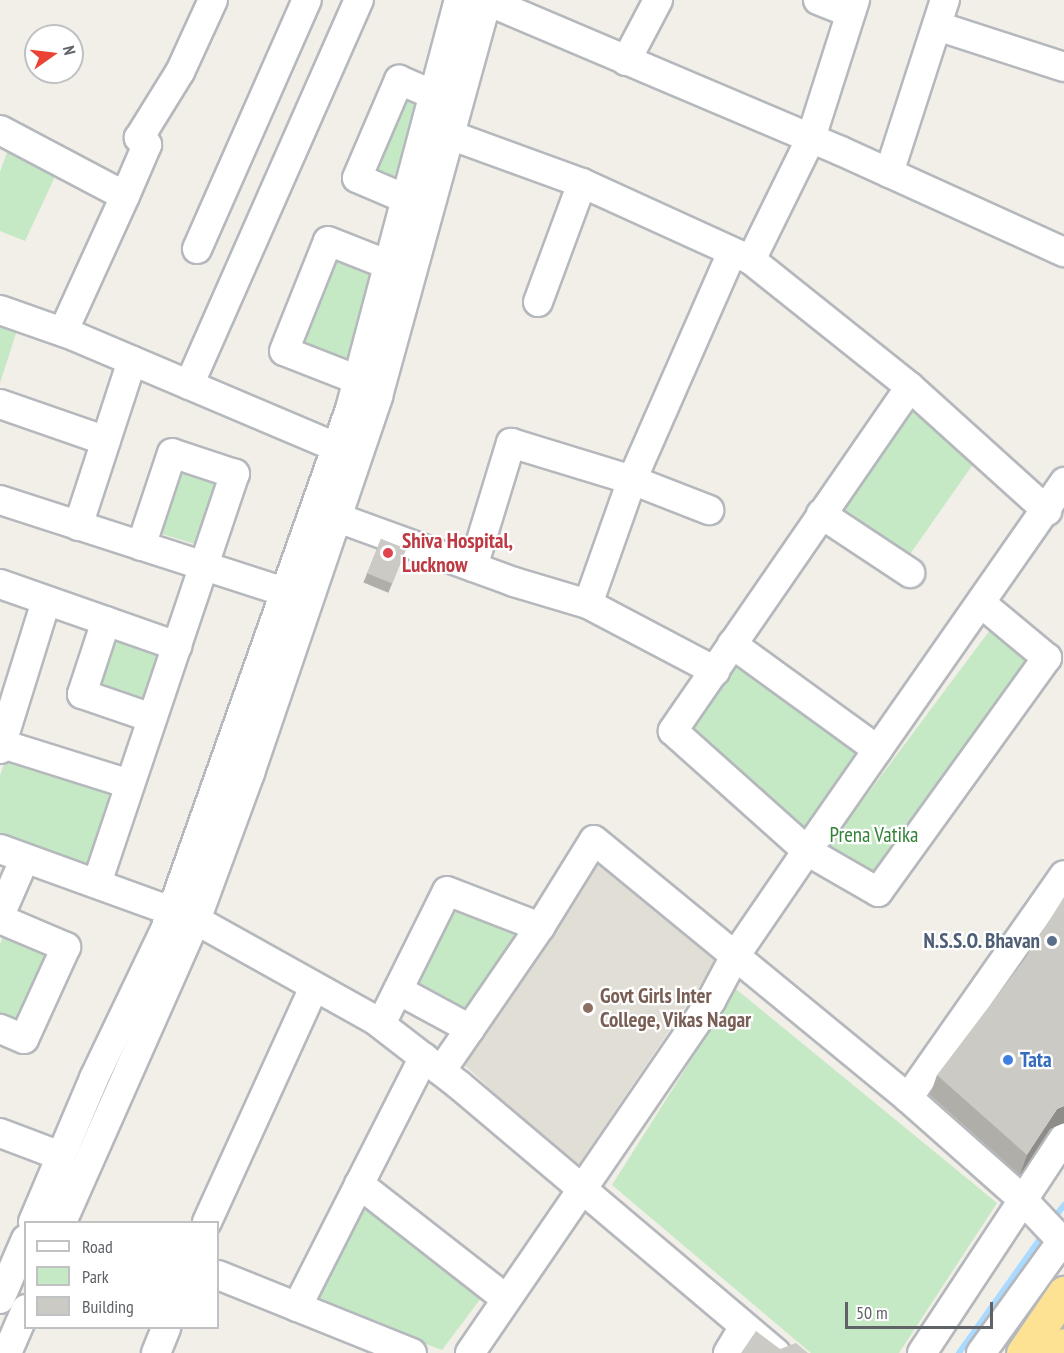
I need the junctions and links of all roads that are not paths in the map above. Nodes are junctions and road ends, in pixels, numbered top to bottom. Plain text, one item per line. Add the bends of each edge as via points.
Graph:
1 (213, 0) edge
2 (307, 0) edge
3 (359, 0) edge
4 (658, 0) edge
5 (818, 0) edge
6 (479, 1) edge
7 (853, 7) edge
8 (941, 13) edge
9 (626, 61) junction
10 (1064, 67) edge
11 (434, 95) junction
12 (450, 135) junction
13 (811, 138) junction
14 (2, 139) edge
15 (888, 174) junction
16 (582, 183) junction
17 (125, 196) junction
18 (406, 199) junction
19 (197, 249) dead end
20 (1064, 252) edge
21 (741, 257) junction
22 (388, 266) junction
23 (538, 302) dead end
24 (0, 309) edge
25 (63, 332) junction
26 (132, 361) junction
27 (358, 380) junction
28 (189, 385) junction
29 (910, 387) junction
30 (0, 404) edge
31 (106, 441) junction
32 (335, 447) junction
33 (632, 480) junction
34 (1059, 492) edge
35 (2, 508) edge
36 (709, 510) dead end
37 (324, 512) junction
38 (821, 514) junction
39 (78, 526) junction
40 (141, 546) junction
41 (204, 566) junction
42 (472, 567) junction
43 (910, 573) dead end
44 (0, 584) edge
45 (282, 591) junction
46 (46, 601) junction
47 (981, 603) junction
48 (588, 604) junction
49 (106, 621) junction
50 (732, 644) junction
51 (177, 646) junction
52 (259, 660) junction
53 (285, 670) junction
54 (715, 671) junction
55 (152, 718) junction
56 (1, 747) edge
57 (878, 750) junction
58 (130, 784) junction
59 (227, 796) junction
60 (807, 851) junction
61 (13, 854) edge
62 (1064, 875) edge
63 (97, 883) junction
64 (0, 915) edge
65 (185, 915) junction
66 (0, 919) edge
67 (540, 927) junction
68 (735, 956) junction
69 (314, 987) junction
70 (398, 990) junction
71 (381, 1024) junction
72 (0, 1029) edge
73 (470, 1029) junction
74 (433, 1064) junction
75 (908, 1098) junction
76 (0, 1133) edge
77 (1064, 1138) edge
78 (60, 1156) junction
79 (359, 1184) junction
80 (580, 1190) junction
81 (1021, 1198) junction
82 (33, 1221) edge
83 (62, 1221) edge
84 (207, 1221) edge
85 (1060, 1238) edge
86 (24, 1244) edge
87 (219, 1275) edge
88 (1064, 1293) edge
89 (505, 1298) junction
90 (0, 1299) edge
91 (297, 1307) junction
92 (24, 1315) edge
93 (744, 1326) junction
94 (166, 1329) edge
95 (1064, 1345) edge
96 (7, 1353) edge
97 (156, 1353) edge
98 (412, 1353) edge
99 (470, 1353) edge
100 (728, 1353) edge
101 (776, 1353) edge
102 (922, 1353) edge
103 (981, 1353) edge
104 (1023, 1353) edge
105 (1059, 1353) edge

1 - 17 street via 180,72 139,138 147,145
2 - 19 street
3 - 28 street
4 - 9 street
5 - 7 street
6 - 9 street
6 - 11 street
6 - 12 street
7 - 13 street
8 - 10 street
8 - 15 street
9 - 13 street
11 - 18 street
11 - 18 street via 399,80 357,178
12 - 16 street
12 - 37 street via 378,396
13 - 15 street
13 - 21 street
14 - 17 street
15 - 20 street
16 - 21 street
16 - 23 street
17 - 25 street
18 - 22 street
21 - 29 street
21 - 33 street
22 - 27 street
22 - 27 street via 328,241 284,351
24 - 25 street
25 - 26 street
26 - 28 street
26 - 31 street
27 - 32 street
28 - 32 street
29 - 34 street
29 - 38 street
30 - 31 street
31 - 39 street
32 - 37 street
33 - 36 street
33 - 42 street via 511,443
33 - 48 street
34 - 47 street
35 - 39 street
37 - 42 street
37 - 45 street
37 - 53 street
38 - 43 street
38 - 50 street
39 - 40 street
40 - 41 street
40 - 41 street via 172,453 235,474
41 - 45 street
41 - 51 street
42 - 48 street
44 - 46 street
45 - 52 street
46 - 49 street
46 - 56 street
47 - 57 street
47 - 60 street via 1047,658 878,892
48 - 54 street
49 - 51 street
49 - 55 street via 82,694
50 - 54 street
50 - 57 street
51 - 55 street
52 - 53 street
52 - 59 street
53 - 59 street
54 - 60 street via 673,732
55 - 58 street
56 - 58 street
57 - 60 street
58 - 63 street
59 - 65 street
60 - 68 street
61 - 63 street
61 - 64 street
62 - 75 street
63 - 65 street
65 - 69 street
65 - 78 street
65 - 83 street
66 - 72 street via 66,946 24,1039
67 - 68 street via 594,840
67 - 70 street via 447,891
67 - 73 street
68 - 75 street
68 - 80 street via 711,1001
69 - 71 street
69 - 84 street
70 - 71 street
70 - 73 street
71 - 74 street
73 - 74 street
74 - 79 street
74 - 80 street
75 - 81 street
76 - 78 street
77 - 81 street
78 - 82 street
79 - 89 street
79 - 91 street
80 - 89 street
80 - 93 street
81 - 85 street
81 - 102 street
85 - 103 street
86 - 90 street
87 - 91 street
88 - 104 highway
89 - 99 street
91 - 98 street
92 - 96 street
93 - 100 street
93 - 101 street
94 - 97 street
95 - 105 highway

